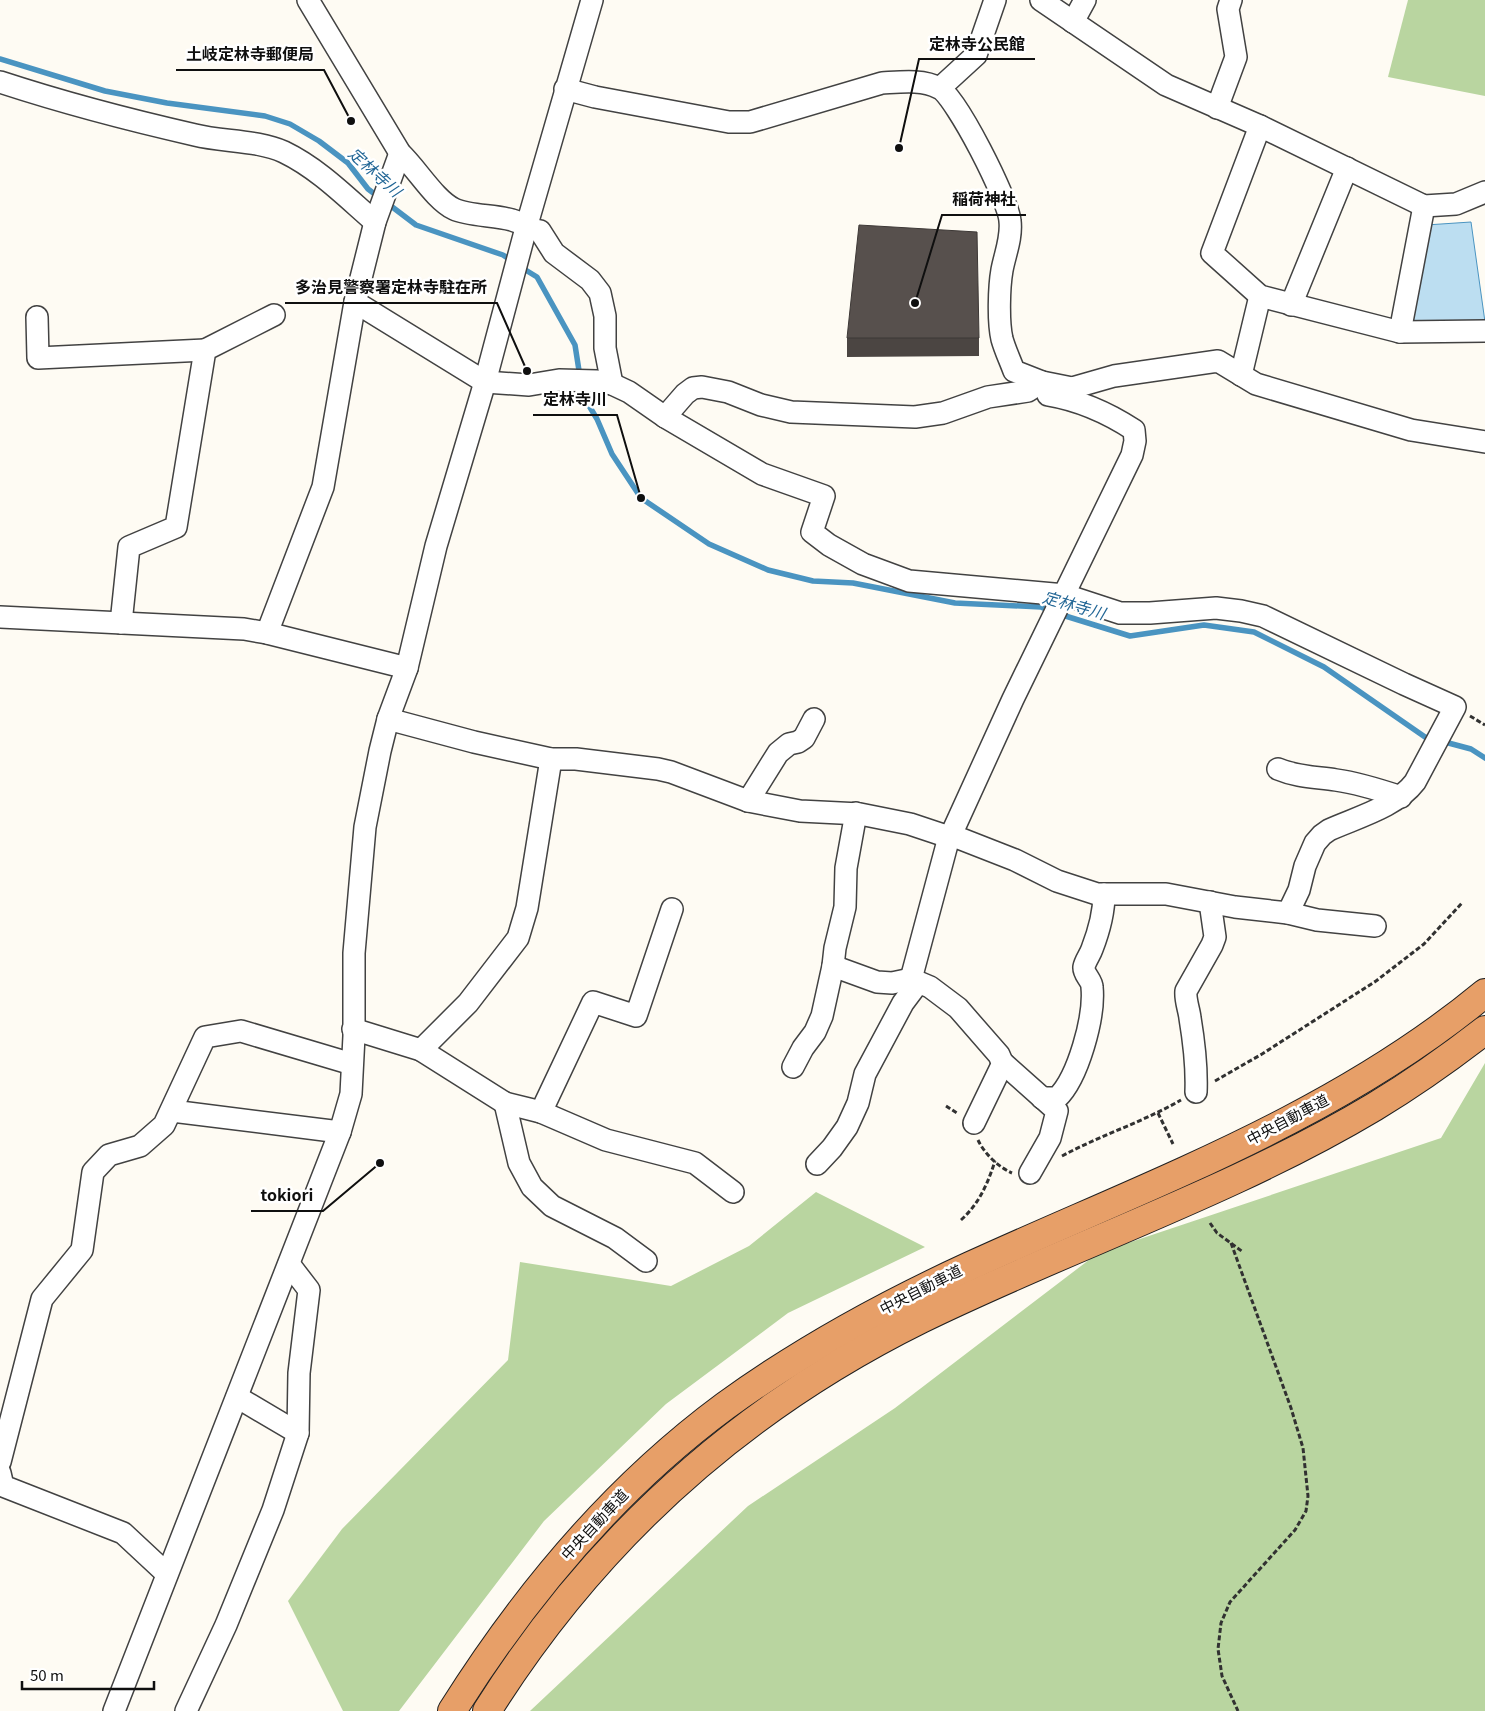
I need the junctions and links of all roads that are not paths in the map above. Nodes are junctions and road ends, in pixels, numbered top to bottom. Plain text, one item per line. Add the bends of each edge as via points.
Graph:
1 (308, 0) edge
2 (592, 0) edge
3 (995, 0) edge
4 (1041, 0) edge
5 (1085, 0) edge
6 (1231, 0) edge
7 (1073, 22) junction
8 (0, 82) edge
9 (940, 88) junction
10 (565, 89) junction
11 (1217, 108) junction
12 (1260, 126) junction
13 (400, 153) junction
14 (1347, 168) junction
15 (1485, 192) edge
16 (1424, 206) junction
17 (375, 222) junction
18 (526, 228) junction
19 (1260, 296) junction
20 (354, 302) junction
21 (1291, 304) junction
22 (274, 315) dead end
23 (37, 317) dead end
24 (1485, 331) edge
25 (1400, 332) junction
26 (204, 350) junction
27 (1241, 375) junction
28 (485, 382) junction
29 (612, 384) junction
30 (1038, 385) junction
31 (665, 417) junction
32 (1485, 442) edge
33 (1065, 595) junction
34 (0, 617) edge
35 (121, 623) junction
36 (267, 633) junction
37 (407, 668) junction
38 (388, 719) junction
39 (814, 719) dead end
40 (551, 759) junction
41 (1278, 769) dead end
42 (1401, 797) junction
43 (748, 801) junction
44 (856, 814) junction
45 (950, 836) junction
46 (1104, 894) junction
47 (1210, 902) junction
48 (672, 909) dead end
49 (1288, 912) junction
50 (1375, 926) dead end
51 (833, 966) junction
52 (914, 981) junction
53 (1485, 993) edge
54 (353, 1029) junction
55 (1485, 1030) edge
56 (422, 1050) junction
57 (1003, 1063) junction
58 (352, 1064) junction
59 (794, 1067) dead end
60 (1196, 1092) dead end
61 (1042, 1098) junction
62 (505, 1103) junction
63 (172, 1111) junction
64 (541, 1112) junction
65 (974, 1124) dead end
66 (340, 1132) junction
67 (817, 1164) dead end
68 (1030, 1173) dead end
69 (733, 1192) dead end
70 (646, 1261) dead end
71 (289, 1264) junction
72 (237, 1397) junction
73 (298, 1433) junction
74 (0, 1462) edge
75 (0, 1473) edge
76 (167, 1574) junction
77 (114, 1711) edge
78 (186, 1711) edge
79 (452, 1711) edge
80 (487, 1711) edge

1 - 13 street
2 - 10 street
3 - 9 street via 976,55
4 - 7 street
5 - 7 street
6 - 11 street via 1228,8 1236,57
7 - 11 street via 1166,85
8 - 17 street via 197,136 283,151 312,168
9 - 10 street via 918,83 882,83 750,122 729,122 595,98
9 - 30 street via 976,142 1008,208 1009,241 1002,272 1000,304 1002,337 1014,371
10 - 18 street
11 - 12 street
12 - 14 street
12 - 19 street via 1212,253
13 - 17 street
13 - 18 street via 443,202 456,210 513,220
14 - 16 street
14 - 21 street
15 - 16 street via 1456,204
16 - 25 street
17 - 20 street
18 - 28 street
18 - 29 street via 540,231 554,253 590,280 600,293
19 - 21 street
19 - 27 street
20 - 28 street
20 - 36 street via 323,487
21 - 25 street
22 - 26 street
23 - 26 street via 38,358
24 - 25 street
26 - 35 street via 176,527 129,547
27 - 30 street via 1218,361 1114,376 1072,388
27 - 32 street via 1256,384 1411,430
28 - 29 street via 529,385 559,380
28 - 37 street via 436,546
29 - 31 street
30 - 31 street via 1028,391 988,397 943,413 915,417 791,412 702,387 693,388 685,394
30 - 33 street via 1044,394 1101,412 1134,430 1132,455
31 - 33 street via 762,474 824,496 812,532 863,564 909,581
33 - 42 street via 1120,613 1216,608 1263,616 1455,707 1415,782
33 - 45 street
34 - 35 street
35 - 36 street
36 - 37 street
37 - 38 street
38 - 40 street
38 - 54 street via 364,827 354,954
39 - 43 street via 804,738 778,753
40 - 43 street via 658,769
40 - 56 street via 527,908 518,938 468,1003
41 - 42 street via 1290,774 1376,788
42 - 49 street via 1322,835 1304,866 1299,890
43 - 44 street via 800,810
44 - 45 street via 910,824
44 - 51 street via 846,868 845,908 834,948
45 - 46 street via 1015,860 1057,880
45 - 52 street
46 - 47 street via 1166,894
46 - 61 street via 1100,925 1084,965 1084,972 1092,985 1093,1007 1089,1028 1064,1092 1057,1098
47 - 49 street
47 - 60 street via 1215,937 1185,995 1197,1069
48 - 64 street via 636,1016 593,1002
49 - 50 street via 1317,920
51 - 52 street via 877,982
51 - 59 street via 822,1016
52 - 57 street via 930,987 958,1008
52 - 67 street via 865,1074 858,1103 847,1126
53 - 79 highway, 中央自動車道 via 1400,1057 1296,1117 1205,1163 908,1296 787,1364 724,1407 669,1451 568,1553 524,1605
54 - 56 street
54 - 58 street
55 - 80 highway, 中央自動車道 via 1374,1107 1301,1147 919,1320 800,1388 686,1474 638,1519 548,1622
56 - 62 street
57 - 61 street
57 - 65 street
58 - 63 street via 241,1031 205,1037
58 - 66 street via 351,1094
61 - 68 street via 1058,1111 1050,1138
62 - 64 street
62 - 70 street via 519,1162 532,1187 552,1206 615,1238
63 - 66 street
63 - 74 street via 164,1125 140,1146 109,1154 93,1172 82,1250 42,1299
64 - 69 street via 606,1140 695,1163
66 - 71 street
71 - 72 street
71 - 73 street via 309,1290 299,1373
72 - 73 street
72 - 76 street
73 - 78 street via 273,1510 226,1625
75 - 76 street via 3,1486 123,1533
76 - 77 street

